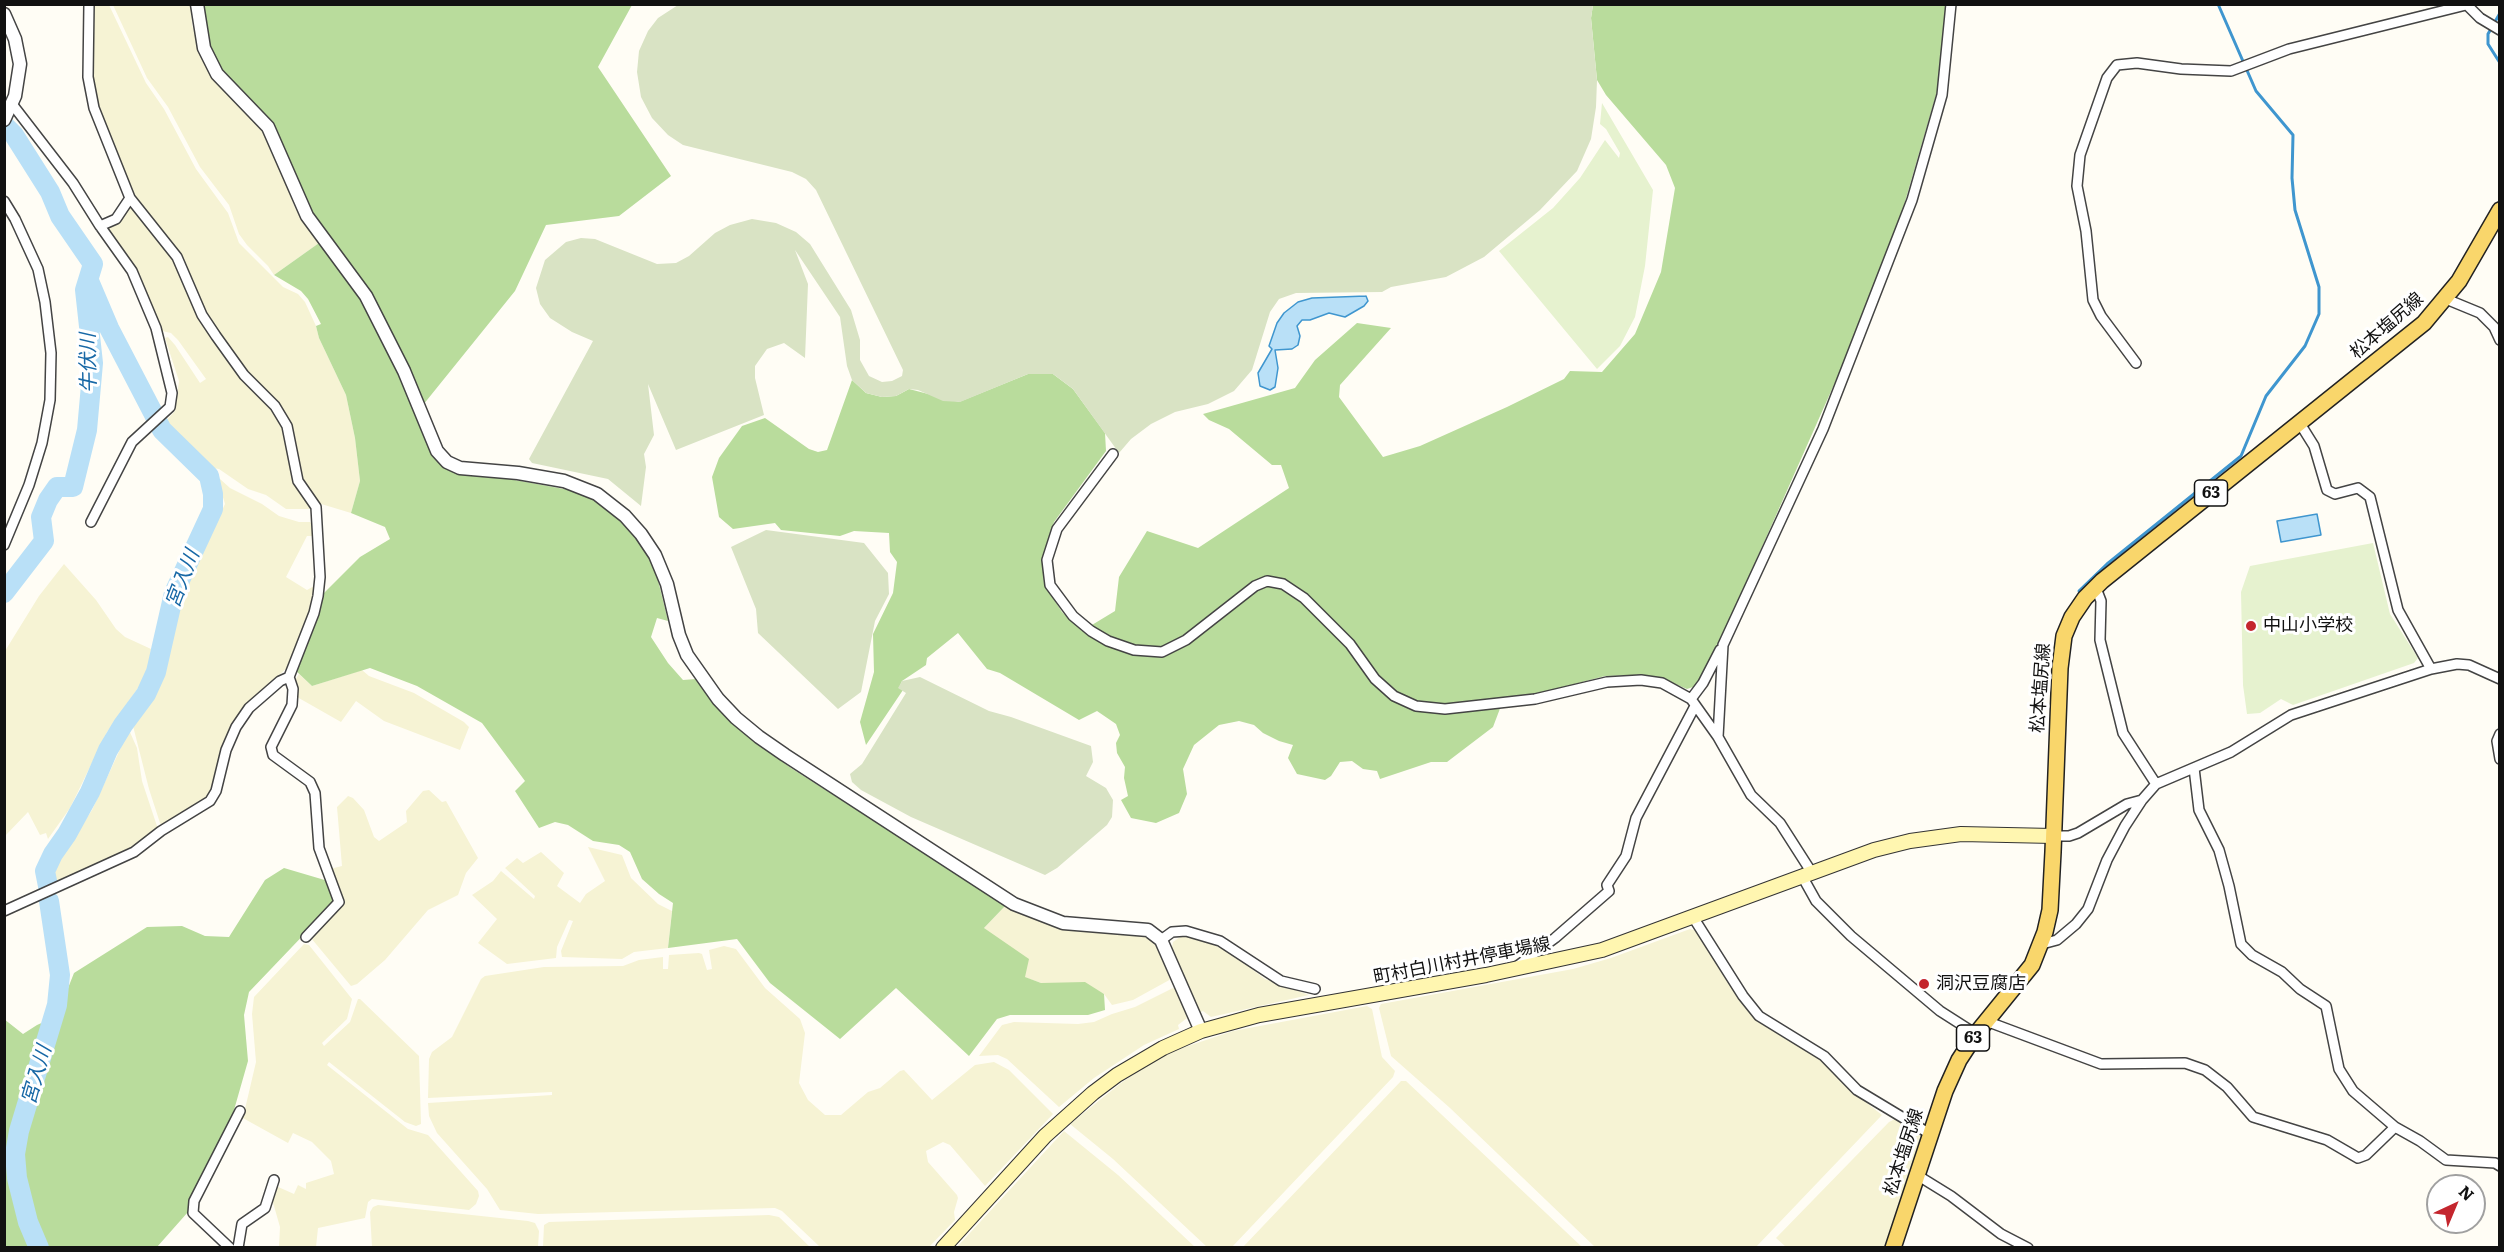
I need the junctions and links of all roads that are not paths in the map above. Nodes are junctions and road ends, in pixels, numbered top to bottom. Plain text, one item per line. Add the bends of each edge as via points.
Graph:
1 (88, 4) edge
2 (197, 4) edge
3 (1951, 4) edge
4 (2466, 5) edge
5 (4, 15) edge
6 (2495, 27) edge
7 (9, 112) edge
8 (130, 198) junction
9 (4, 201) edge
10 (2499, 210) edge
11 (100, 226) junction
12 (2445, 299) junction
13 (2499, 340) edge
14 (2136, 363) dead end
15 (2299, 422) junction
16 (1113, 454) dead end
17 (91, 522) dead end
18 (4, 545) edge
19 (2096, 588) junction
20 (1722, 645) junction
21 (2431, 669) junction
22 (289, 677) junction
23 (2499, 679) edge
24 (1693, 703) junction
25 (2499, 734) edge
26 (1718, 737) junction
27 (2499, 759) edge
28 (2194, 768) junction
29 (2156, 784) junction
30 (2142, 800) junction
31 (2053, 836) junction
32 (1807, 875) junction
33 (4, 911) edge
34 (1693, 917) junction
35 (306, 937) dead end
36 (1161, 940) junction
37 (2042, 944) junction
38 (1513, 970) junction
39 (1315, 989) dead end
40 (1986, 1021) junction
41 (1201, 1031) junction
42 (1976, 1034) junction
43 (240, 1111) dead end
44 (2395, 1127) junction
45 (1930, 1134) junction
46 (2499, 1166) edge
47 (1917, 1175) junction
48 (274, 1180) dead end
49 (230, 1248) edge
50 (238, 1248) edge
51 (943, 1248) edge
52 (1893, 1248) edge
53 (2028, 1248) edge

1 - 8 street via 88,77 94,108
2 - 36 street via 204,48 217,75 268,127 307,216 366,296 404,371 437,451 447,462 460,468 564,481 597,494 625,516 646,541 666,584 687,655 718,699 759,737 1014,904 1063,922 1148,930
3 - 20 street via 1942,94 1912,200 1823,429
4 - 6 street
4 - 14 street via 2289,49 2230,71 2137,63 2117,65 2108,78 2080,155 2077,186 2093,300
5 - 7 street via 15,39 20,64
7 - 11 street via 73,183
8 - 11 street via 116,219
8 - 22 street via 177,257 202,315 216,336 287,426 298,481 316,507 318,596
9 - 18 street via 38,269 51,353 50,400 42,443
10 - 12 main road, 松本塩尻線 / 63
11 - 17 street via 132,271 156,328 172,393 170,407 163,416 132,442
12 - 13 street via 2480,313 2494,327
12 - 15 main road, 松本塩尻線 / 63 via 2398,346
15 - 19 main road, 松本塩尻線 / 63
15 - 21 street via 2314,446 2327,489 2335,494 2358,488 2370,497 2398,610
16 - 24 street via 1057,529 1047,560 1050,585 1059,599 1091,632 1108,641 1134,650 1162,652 1186,640 1255,586 1267,581 1282,584 1304,598 1350,644 1375,679 1394,696 1416,706 1445,709 1535,699 1607,682 1641,680 1662,683
19 - 29 street via 2101,601 2100,640 2123,732
19 - 31 main road, 松本塩尻線 / 63 via 2085,597 2064,636
20 - 24 street
20 - 26 street
21 - 23 street via 2469,665
21 - 28 street via 2291,715 2231,752
22 - 33 street via 249,708 236,727 210,801 134,852
22 - 35 street via 292,705 271,747 273,755 310,782 315,793 319,848 339,902
24 - 26 street
24 - 38 street via 1636,818 1626,856 1607,885 1609,891
25 - 27 street
26 - 32 street via 1751,795 1780,823
28 - 29 street
28 - 44 street via 2199,810 2218,850 2241,944 2252,956 2282,972 2326,1006 2339,1069 2353,1090
29 - 30 street
30 - 31 street via 2127,804 2078,833
30 - 37 street via 2107,860 2088,909 2057,940
31 - 32 main road, 町村白川村井停車場線 via 1961,834 1910,841
31 - 37 main road, 松本塩尻線 / 63 via 2050,910
32 - 34 main road, 町村白川村井停車場線
32 - 42 street via 1816,901 1851,936 1940,1011
34 - 38 main road, 町村白川村井停車場線 via 1602,950
34 - 45 street via 1759,1016 1824,1056 1857,1090
36 - 39 street via 1172,932 1186,931 1220,941 1281,981
36 - 41 street
37 - 40 main road, 松本塩尻線 / 63 via 2032,965
38 - 41 main road, 町村白川村井停車場線 via 1259,1015
40 - 42 main road, 松本塩尻線 / 63
40 - 44 street via 2101,1064 2185,1063 2205,1070 2227,1087 2253,1117 2327,1140 2358,1158
41 - 51 main road, 町村白川村井停車場線 via 1163,1048 1093,1093 1045,1136
42 - 45 main road, 松本塩尻線 / 63 via 1949,1081
43 - 49 street via 194,1201 193,1214
44 - 46 street via 2446,1160
45 - 47 main road, 松本塩尻線 / 63
47 - 52 main road, 松本塩尻線 / 63
47 - 53 street via 2001,1234
48 - 50 street via 265,1209 242,1224

